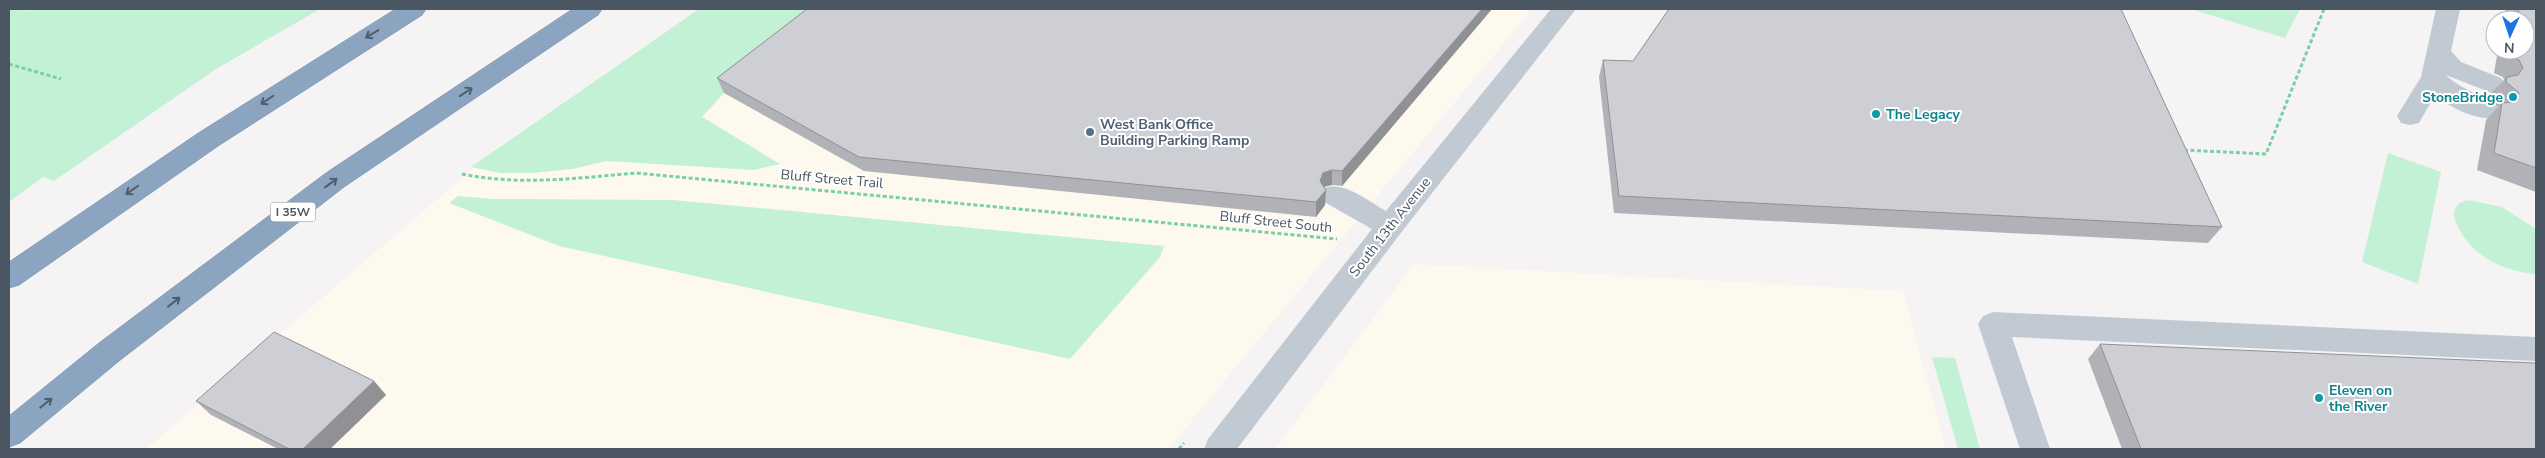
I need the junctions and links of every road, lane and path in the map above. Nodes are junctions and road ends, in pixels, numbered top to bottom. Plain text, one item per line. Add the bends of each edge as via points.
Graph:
1 (414, 9) edge
2 (590, 9) edge
3 (2324, 9) edge
4 (2448, 9) edge
5 (1554, 12) edge
6 (9, 64) edge
7 (2436, 66) junction
8 (60, 79) dead end
9 (2492, 84) dead end
10 (2487, 110) dead end
11 (2410, 116) dead end
12 (2175, 149) edge
13 (462, 174) dead end
14 (1334, 195) dead end
15 (1200, 225) joint
16 (1390, 226) junction
17 (1340, 240) dead end
18 (9, 278) edge
19 (2536, 350) edge
20 (9, 434) edge
21 (1219, 449) edge
22 (2035, 449) edge

1 -> 18 highway via 308,73 164,168
20 -> 2 highway, I 35W via 116,346 335,180
3 - 12 path via 2266,154
4 - 7 street
5 - 16 street, South 13th Avenue
6 - 8 path
7 - 9 street via 2452,68
7 - 10 street via 2442,88 2454,98
7 - 11 street
13 - 15 path, Bluff Street Trail via 487,180 524,182 636,173
14 - 16 street
15 - 17 path, Bluff Street South
16 - 21 street, South 13th Avenue
19 - 22 street via 1993,324

